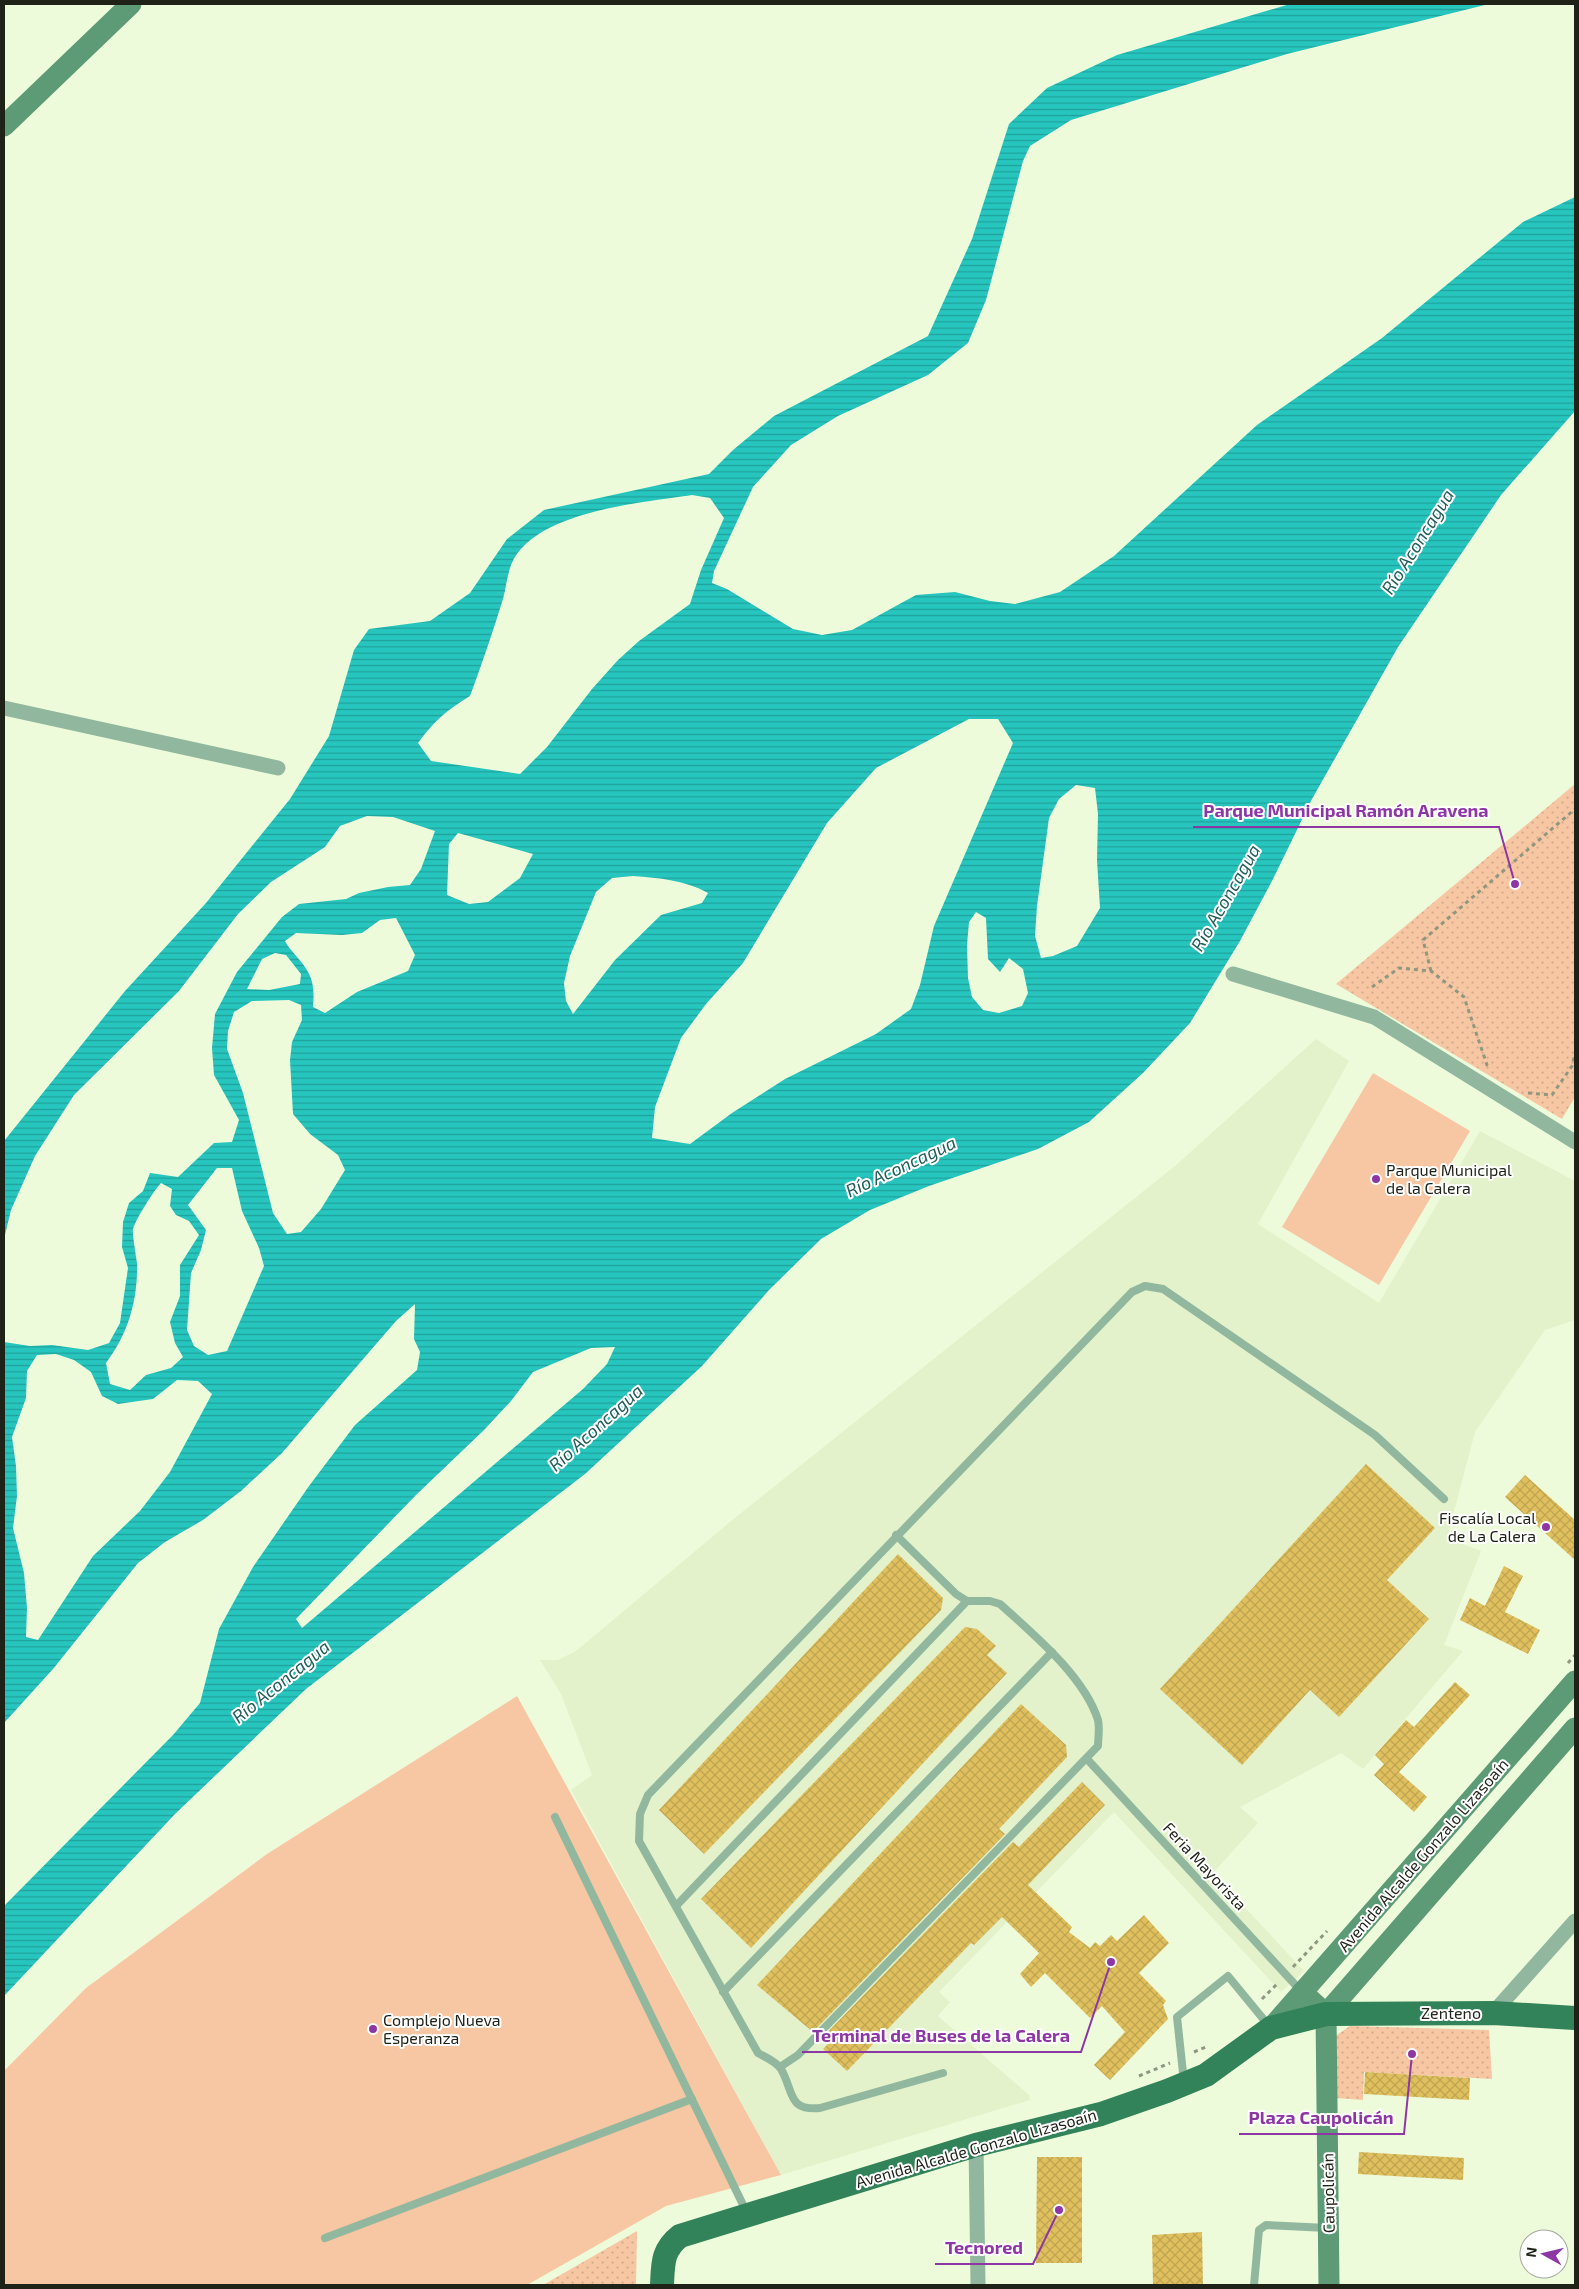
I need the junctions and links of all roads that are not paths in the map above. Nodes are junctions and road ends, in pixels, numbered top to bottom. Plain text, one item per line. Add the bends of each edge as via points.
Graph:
1 (131, 4) edge
2 (4, 126) edge
3 (4, 708) edge
4 (278, 768) dead end
5 (1233, 974) dead end
6 (1575, 1142) edge
7 (1444, 1499) dead end
8 (896, 1535) junction
9 (967, 1601) junction
10 (1052, 1652) junction
11 (1569, 1676) edge
12 (1575, 1728) edge
13 (1087, 1759) junction
14 (555, 1817) dead end
15 (676, 1906) junction
16 (1575, 1921) edge
17 (723, 1992) junction
18 (1302, 1992) junction
19 (1493, 2013) junction
20 (1326, 2014) junction
21 (1575, 2018) edge
22 (1271, 2028) junction
23 (780, 2067) junction
24 (943, 2073) dead end
25 (1184, 2084) junction
26 (692, 2099) junction
27 (976, 2145) junction
28 (748, 2215) junction
29 (1328, 2228) junction
30 (325, 2238) dead end
31 (662, 2285) edge
32 (978, 2285) edge
33 (1254, 2285) edge
34 (1329, 2285) edge

1 - 2 main road
3 - 4 street
5 - 6 street via 1374,1017
7 - 8 lane via 1375,1435 1163,1289 1145,1286 1132,1292
8 - 9 lane
8 - 15 lane via 648,1794 640,1814 639,1841
9 - 10 lane via 990,1600 1000,1604
9 - 15 lane
10 - 13 lane via 1090,1702 1099,1722 1098,1746
10 - 17 lane
11 - 18 main road, Avenida Alcalde Gonzalo Lizasoaín
12 - 20 main road, Avenida Alcalde Gonzalo Lizasoaín
13 - 18 lane, Feria Mayorista
13 - 23 lane via 798,2054
14 - 26 lane
15 - 17 lane
16 - 19 street
17 - 23 lane via 758,2053
18 - 20 main road
18 - 22 main road, Avenida Alcalde Gonzalo Lizasoaín
19 - 20 main road, Zenteno
19 - 21 main road, Zenteno
20 - 22 main road, Avenida Alcalde Gonzalo Lizasoaín
20 - 29 main road, Caupolicán
22 - 25 main road, Avenida Alcalde Gonzalo Lizasoaín via 1206,2075
22 - 25 lane via 1228,1976 1177,2017
23 - 24 lane via 794,2102 806,2109 820,2108
25 - 27 main road, Avenida Alcalde Gonzalo Lizasoaín via 1101,2114
26 - 28 lane
26 - 30 lane
27 - 28 main road, Avenida Alcalde Gonzalo Lizasoaín
27 - 32 street
28 - 31 main road, Avenida Alcalde Gonzalo Lizasoaín via 680,2236 670,2244 663,2261
29 - 33 lane via 1266,2225 1259,2230
29 - 34 main road, Caupolicán

